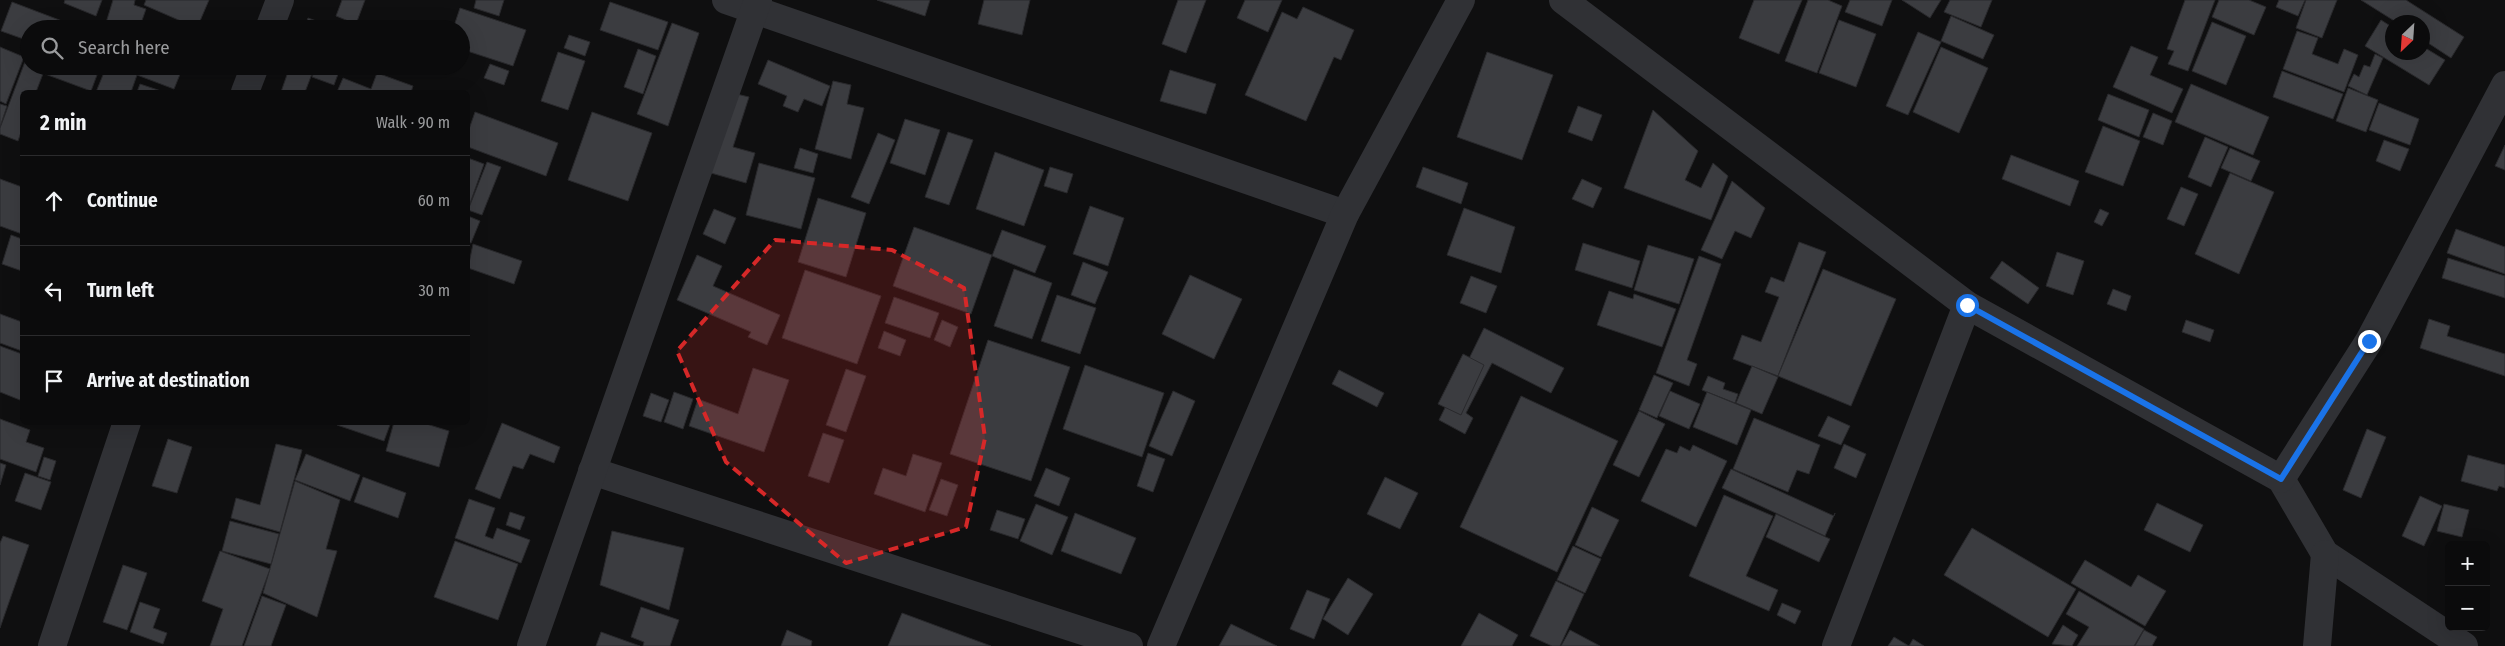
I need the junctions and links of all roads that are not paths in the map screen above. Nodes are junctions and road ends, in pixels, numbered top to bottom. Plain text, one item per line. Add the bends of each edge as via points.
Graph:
1 (280, 0) edge
2 (726, 0) edge
3 (1460, 0) edge
4 (1563, 0) edge
5 (757, 5) edge
6 (272, 20) edge
7 (252, 75) edge
8 (2505, 86) edge
9 (246, 90) edge
10 (1345, 214) junction
11 (1967, 305) junction
12 (125, 425) edge
13 (592, 471) junction
14 (2281, 479) junction
15 (2325, 554) junction
16 (52, 646) edge
17 (530, 646) edge
18 (1129, 646) edge
19 (1162, 646) edge
20 (1836, 646) edge
21 (2317, 646) edge
22 (2464, 646) edge

1 - 6 street
2 - 5 street
3 - 10 street
4 - 11 street
5 - 10 street
5 - 13 street
7 - 9 street
8 - 14 street via 2369,341
10 - 19 street
11 - 14 street
11 - 20 street
12 - 16 street
13 - 17 street
13 - 18 street
14 - 15 street
15 - 21 street
15 - 22 street

